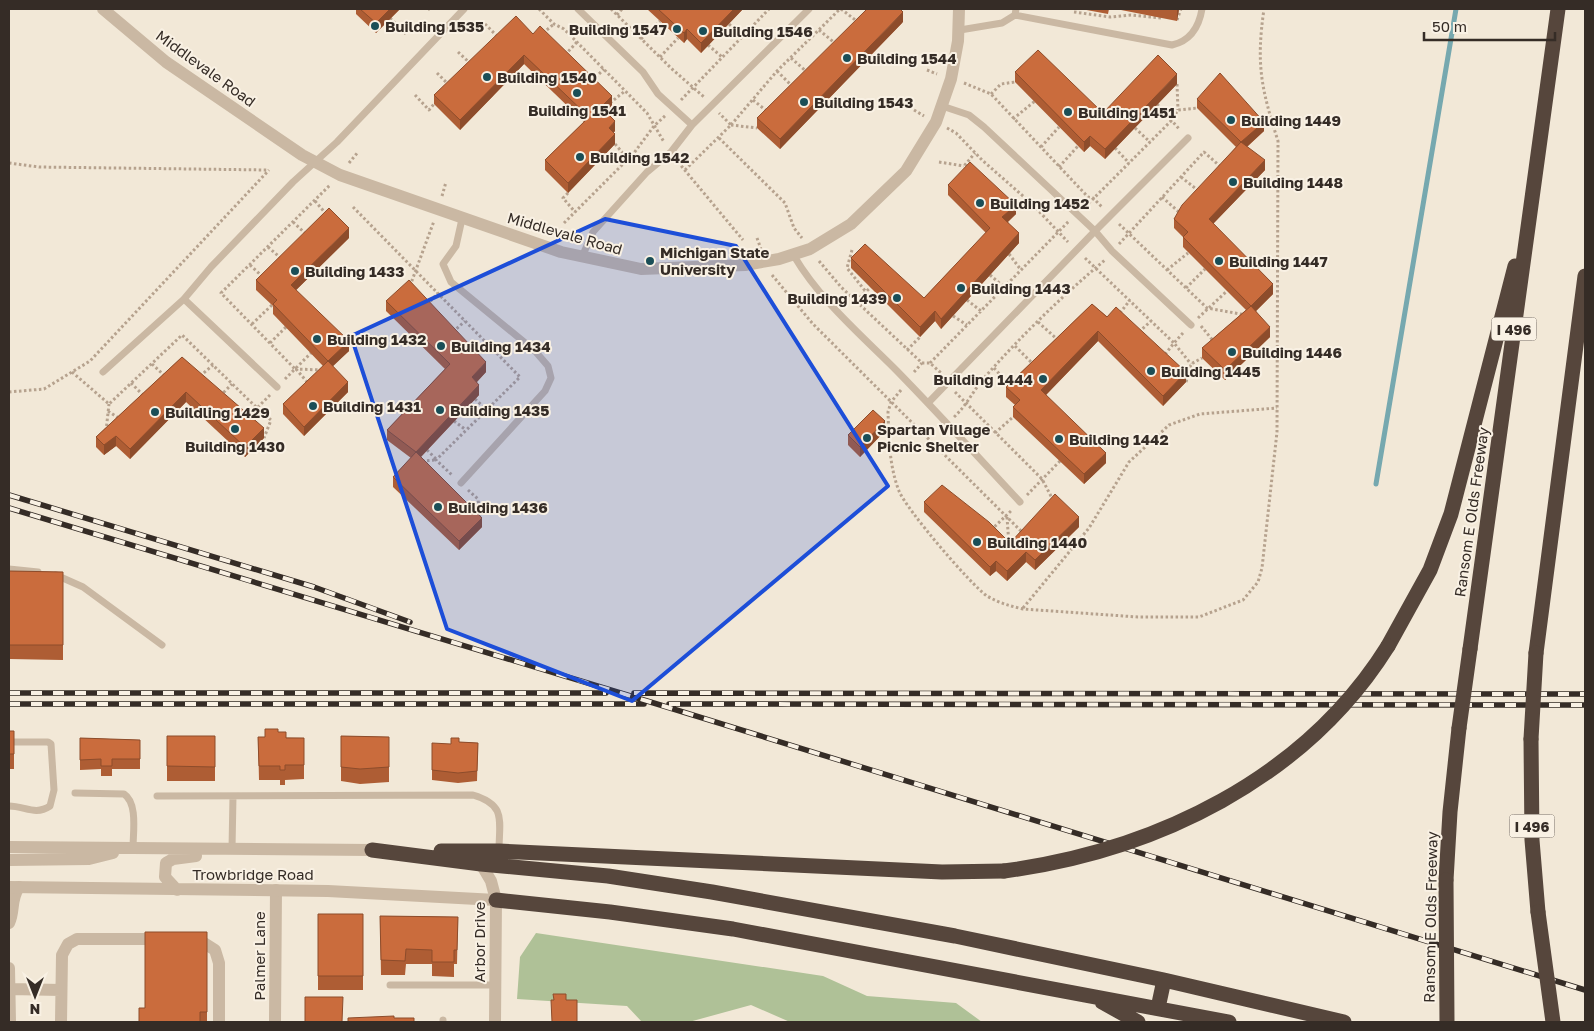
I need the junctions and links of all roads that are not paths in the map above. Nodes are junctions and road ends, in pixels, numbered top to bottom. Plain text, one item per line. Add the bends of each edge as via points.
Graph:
1 (104, 9) edge
2 (464, 9) edge
3 (578, 9) edge
4 (809, 9) edge
5 (959, 9) edge
6 (1202, 9) edge
7 (1558, 9) edge
8 (1016, 12) edge
9 (960, 30) junction
10 (942, 106) junction
11 (692, 125) junction
12 (1188, 138) dead end
13 (317, 163) junction
14 (1534, 189) junction
15 (462, 219) junction
16 (1095, 230) junction
17 (794, 256) junction
18 (582, 257) junction
19 (1585, 276) edge
20 (184, 299) junction
21 (1193, 323) road end
22 (103, 372) dead end
23 (277, 387) dead end
24 (928, 403) junction
25 (461, 483) road end
26 (1020, 502) road end
27 (9, 569) edge
28 (162, 645) dead end
29 (9, 742) edge
30 (75, 793) dead end
31 (157, 796) dead end
32 (234, 796) junction
33 (12, 806) edge
34 (9, 847) edge
35 (133, 848) junction
36 (232, 849) junction
37 (264, 850) junction
38 (372, 850) junction
39 (499, 851) junction
40 (9, 860) edge
41 (481, 864) junction
42 (14, 887) edge
43 (177, 890) junction
44 (276, 890) junction
45 (496, 900) junction
46 (9, 923) edge
47 (9, 968) edge
48 (1164, 980) junction
49 (390, 985) dead end
50 (495, 985) junction
51 (10, 989) junction
52 (61, 990) junction
53 (1095, 997) junction
54 (1158, 1008) junction
55 (10, 1022) edge
56 (61, 1022) edge
57 (219, 1022) edge
58 (275, 1022) edge
59 (495, 1022) edge
60 (1138, 1022) edge
61 (1229, 1022) edge
62 (1344, 1022) edge
63 (1447, 1022) edge
64 (1553, 1022) edge

1 - 13 street, Middlevale Road via 166,62
2 - 13 lane
3 - 11 lane via 643,72 658,94
4 - 11 lane
5 - 9 street, Middlevale Road
6 - 8 lane via 1199,22 1189,37 1172,46
7 - 14 highway, Ransom E Olds Freeway / I 496
8 - 9 lane via 1002,23
9 - 10 street, Middlevale Road via 951,79
10 - 16 lane via 969,114
10 - 17 street, Middlevale Road via 936,122 906,171 888,191 851,224
11 - 18 lane via 671,152 648,172 593,232
12 - 16 lane
13 - 15 street, Middlevale Road via 358,182
13 - 20 lane via 293,182
14 - 39 highway, bridge via 1451,514 1430,570 1370,672 1327,721 1278,764 1241,790 1183,821 1115,848 1004,871 942,872
14 - 63 highway, Ransom E Olds Freeway / I 496, bridge via 1450,812 1446,880
15 - 18 street, Middlevale Road
15 - 25 lane via 456,246 443,264 451,282 535,351 548,366 551,378 545,391
16 - 21 lane via 1112,252
16 - 24 lane
17 - 18 street, Middlevale Road via 692,269 641,269
17 - 24 lane via 806,277 823,296 909,379
19 - 64 highway, I 496, bridge via 1536,653 1531,739 1532,840 1547,993
20 - 22 lane
20 - 23 lane
24 - 26 lane
27 - 28 lane via 54,574 83,587
29 - 33 lane via 48,742 53,748 54,790 50,806 43,811 26,811
30 - 35 lane via 124,794 129,798
31 - 32 lane
32 - 36 lane
32 - 39 lane via 473,795 496,806
34 - 35 street, Trowbridge Road
35 - 36 street, Trowbridge Road
35 - 40 street via 89,859
36 - 37 street, Trowbridge Road
37 - 38 street, Trowbridge Road
37 - 43 street via 170,859 165,866 165,877
38 - 39 highway
38 - 41 highway
41 - 45 street, Arbor Drive via 491,881
41 - 48 highway via 608,876 712,892 955,936
42 - 43 street, Trowbridge Road
42 - 46 street
43 - 44 street, Trowbridge Road
44 - 45 street, Trowbridge Road
44 - 58 street, Palmer Lane
45 - 50 street, Arbor Drive
45 - 53 highway via 732,929
47 - 51 street
48 - 54 highway
48 - 62 highway
49 - 50 lane
50 - 59 street, Arbor Drive
51 - 52 street
51 - 55 street
52 - 56 street
52 - 57 street via 62,955 68,944 78,939 176,939 204,943 215,950 219,963
53 - 54 highway
53 - 60 highway
54 - 61 highway

